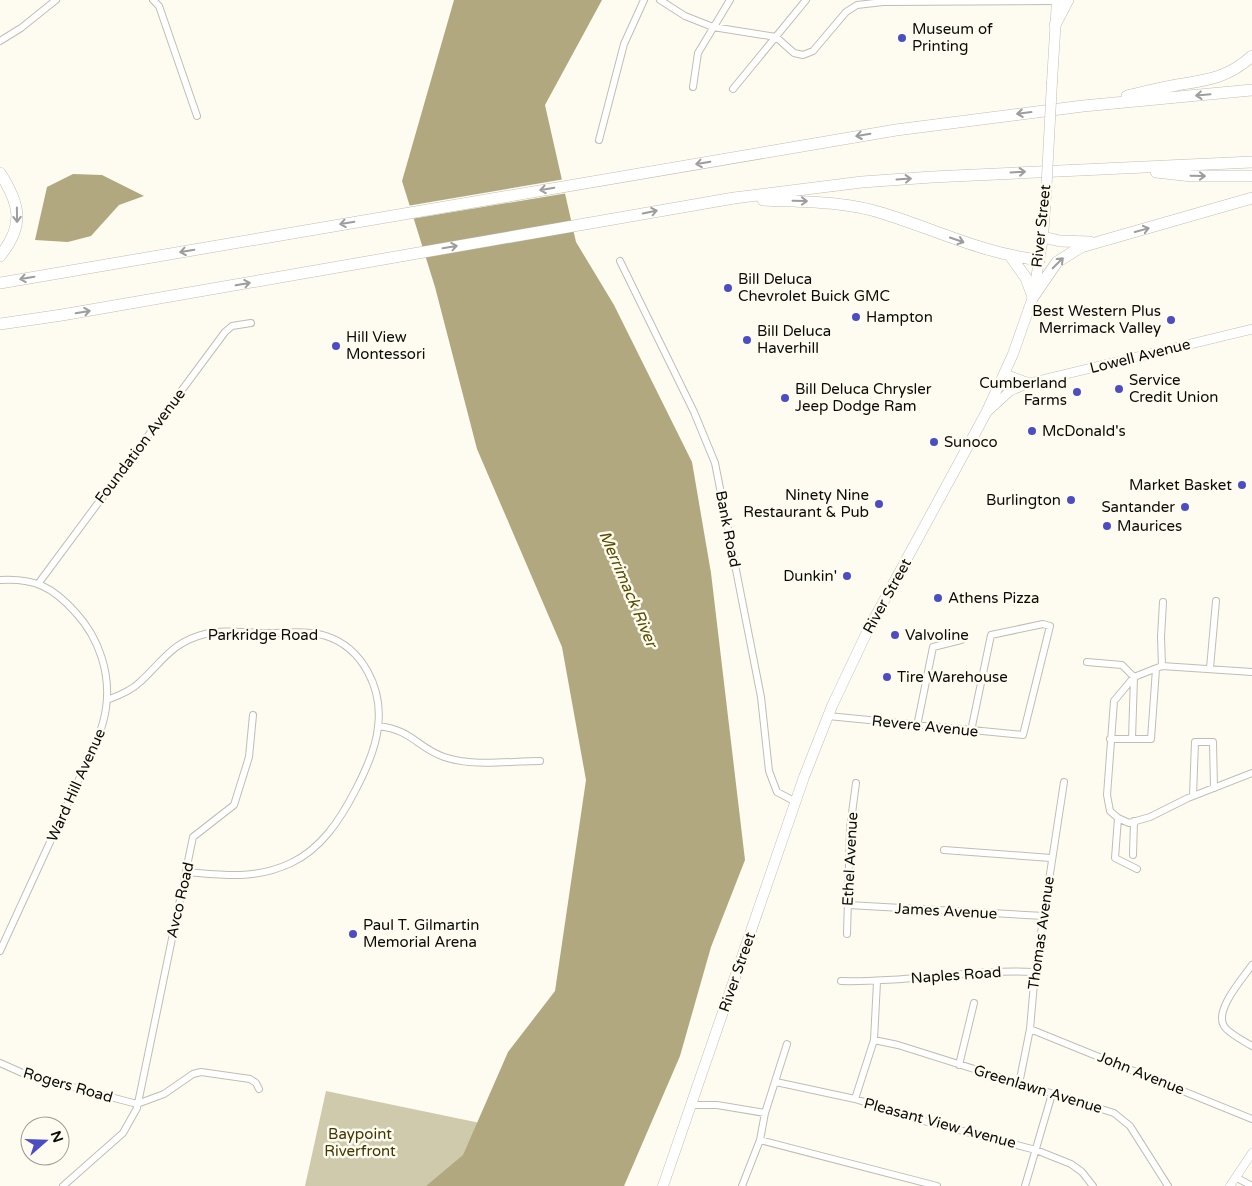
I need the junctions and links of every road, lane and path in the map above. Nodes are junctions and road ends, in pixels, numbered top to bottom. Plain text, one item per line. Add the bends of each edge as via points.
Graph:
1 (56, 0) edge
2 (153, 0) edge
3 (644, 0) edge
4 (660, 0) edge
5 (730, 0) edge
6 (806, 0) edge
7 (1060, 0) edge
8 (997, 1) edge
9 (1056, 25) joint
10 (713, 27) junction
11 (776, 37) junction
12 (0, 41) edge
13 (1252, 56) edge
14 (693, 87) dead end
15 (733, 89) dead end
16 (1252, 90) edge
17 (1084, 106) junction
18 (197, 116) dead end
19 (599, 140) dead end
20 (1252, 162) edge
21 (1114, 168) junction
22 (0, 173) edge
23 (1252, 176) edge
24 (734, 198) junction
25 (1252, 198) edge
26 (1043, 237) junction
27 (1094, 242) junction
28 (0, 256) edge
29 (1011, 257) junction
30 (1039, 260) junction
31 (620, 261) dead end
32 (0, 283) edge
33 (1033, 297) junction
34 (62, 315) junction
35 (251, 323) dead end
36 (0, 324) edge
37 (1252, 328) edge
38 (0, 332) edge
39 (1005, 374) junction
40 (1029, 383) junction
41 (986, 413) junction
42 (0, 580) edge
43 (38, 584) junction
44 (1216, 600) dead end
45 (1163, 602) dead end
46 (961, 640) dead end
47 (1087, 662) dead end
48 (1159, 668) junction
49 (1210, 668) junction
50 (1252, 672) edge
51 (1134, 676) junction
52 (107, 700) junction
53 (253, 715) dead end
54 (828, 716) junction
55 (378, 726) junction
56 (917, 726) junction
57 (971, 731) junction
58 (1110, 739) junction
59 (1132, 739) junction
60 (540, 760) dead end
61 (1252, 773) edge
62 (1064, 782) dead end
63 (856, 783) dead end
64 (1214, 788) junction
65 (1193, 796) junction
66 (796, 802) junction
67 (1118, 818) junction
68 (1134, 821) junction
69 (944, 850) dead end
70 (1133, 855) dead end
71 (1051, 858) junction
72 (1137, 869) dead end
73 (187, 872) junction
74 (848, 905) junction
75 (1044, 916) junction
76 (847, 934) dead end
77 (0, 951) edge
78 (1252, 965) edge
79 (1035, 972) junction
80 (842, 981) dead end
81 (877, 982) junction
82 (974, 1003) dead end
83 (1030, 1029) junction
84 (874, 1040) junction
85 (787, 1044) dead end
86 (1252, 1046) edge
87 (0, 1063) edge
88 (959, 1065) junction
89 (776, 1082) junction
90 (1019, 1084) junction
91 (259, 1089) dead end
92 (1052, 1094) junction
93 (855, 1099) junction
94 (137, 1104) junction
95 (692, 1105) junction
96 (765, 1112) junction
97 (1252, 1119) edge
98 (760, 1140) junction
99 (1036, 1150) junction
100 (1252, 1153) edge
101 (1237, 1178) junction
102 (63, 1186) edge
103 (663, 1186) edge
104 (742, 1186) edge
105 (937, 1186) edge
106 (1025, 1186) edge
107 (1093, 1186) edge
108 (1168, 1186) edge
109 (1230, 1186) edge
110 (1252, 1186) edge

1 - 12 street
2 - 18 street via 159,6
3 - 19 street via 624,44
4 - 10 street via 685,16
5 - 10 street
6 - 11 street
7 - 8 street
7 - 9 highway
8 - 11 street via 858,5 846,12 813,51 803,56 794,53
9 - 26 main road, River Street, bridge
10 - 11 street
10 - 14 street via 698,53
11 - 15 street
13 - 17 highway via 1240,67 1208,81
16 -> 17 highway
17 -> 32 highway via 896,130
20 - 21 highway
21 -> 23 highway via 1192,176
24 -> 21 highway via 923,177
22 -> 28 highway via 14,194 17,210 11,242
24 -> 29 highway via 856,207 884,213
34 -> 24 highway
27 -> 25 highway
26 - 27 highway
26 - 30 main road, River Street
33 -> 27 highway via 1057,262 1068,253
29 - 30 highway
29 - 33 highway via 1026,278
30 - 33 main road, River Street
31 - 66 street, Bank Road via 691,404 715,463 761,698 769,771 777,792
33 - 39 main road, River Street
34 - 36 highway
34 - 38 highway
35 - 43 street, Foundation Avenue via 232,326 217,342
37 - 40 main road, Lowell Avenue
39 - 40 main road
39 - 41 main road, River Street
40 - 41 main road, Lowell Avenue via 1010,391
41 - 54 main road, River Street via 867,632
42 - 43 street, Ward Hill Avenue
43 - 52 street, Ward Hill Avenue via 47,586 66,602 87,626 106,674
44 - 49 street
45 - 48 street
46 - 56 street via 933,647
47 - 51 street via 1122,665
48 - 49 street
48 - 51 street
48 - 59 street via 1151,739
49 - 50 street
51 - 58 street via 1114,701
51 - 59 street
52 - 55 street, Parkridge Road via 130,690 170,650 186,640 207,633 298,632 325,636 357,654 373,684
52 - 77 street, Ward Hill Avenue via 95,744
53 - 73 street, Avco Road via 249,757 234,805 193,838
54 - 56 street, Revere Avenue
54 - 66 main road, River Street
55 - 60 street via 396,728 443,757 464,762
55 - 73 street, Parkridge Road via 372,752 344,813 310,851 291,863 238,877
56 - 57 street, Revere Avenue
57 - 57 street, Revere Avenue via 991,635 1043,624 1050,626 1023,735
58 - 59 street
58 - 67 street via 1107,795 1110,811
61 - 64 street
62 - 71 street, Thomas Avenue
63 - 74 street, Ethel Avenue via 850,828
64 - 65 street
64 - 65 street via 1214,742 1195,742
65 - 68 street via 1150,817
66 - 95 main road, River Street
67 - 68 street
67 - 72 street via 1115,858
68 - 70 street
69 - 71 street
71 - 75 street, Thomas Avenue
73 - 94 street, Avco Road
74 - 75 street, James Avenue
74 - 76 street, Ethel Avenue
75 - 79 street, Thomas Avenue
78 - 86 street via 1224,1006 1221,1019 1224,1027
79 - 81 street, Naples Road
79 - 83 street, Thomas Avenue
80 - 81 street, Naples Road
81 - 84 street
82 - 88 street
83 - 90 street, Thomas Avenue
83 - 97 street, John Avenue
84 - 88 street, Greenlawn Avenue
84 - 93 street
85 - 89 street
87 - 94 street, Rogers Road via 27,1075
88 - 90 street, Greenlawn Avenue
89 - 93 street, Pleasant View Avenue
89 - 96 street
90 - 92 street, Greenlawn Avenue
91 - 94 street via 250,1079 201,1072 192,1074 164,1094
92 - 99 street
92 - 108 street, Greenlawn Avenue via 1124,1119
93 - 99 street, Pleasant View Avenue
94 - 102 street, Avco Road via 123,1132
95 - 96 street
95 - 103 main road, River Street
96 - 98 street
98 - 104 street
98 - 105 street
99 - 106 street
99 - 107 street, Pleasant View Avenue via 1071,1164
100 - 101 street
101 - 109 street
101 - 110 street

